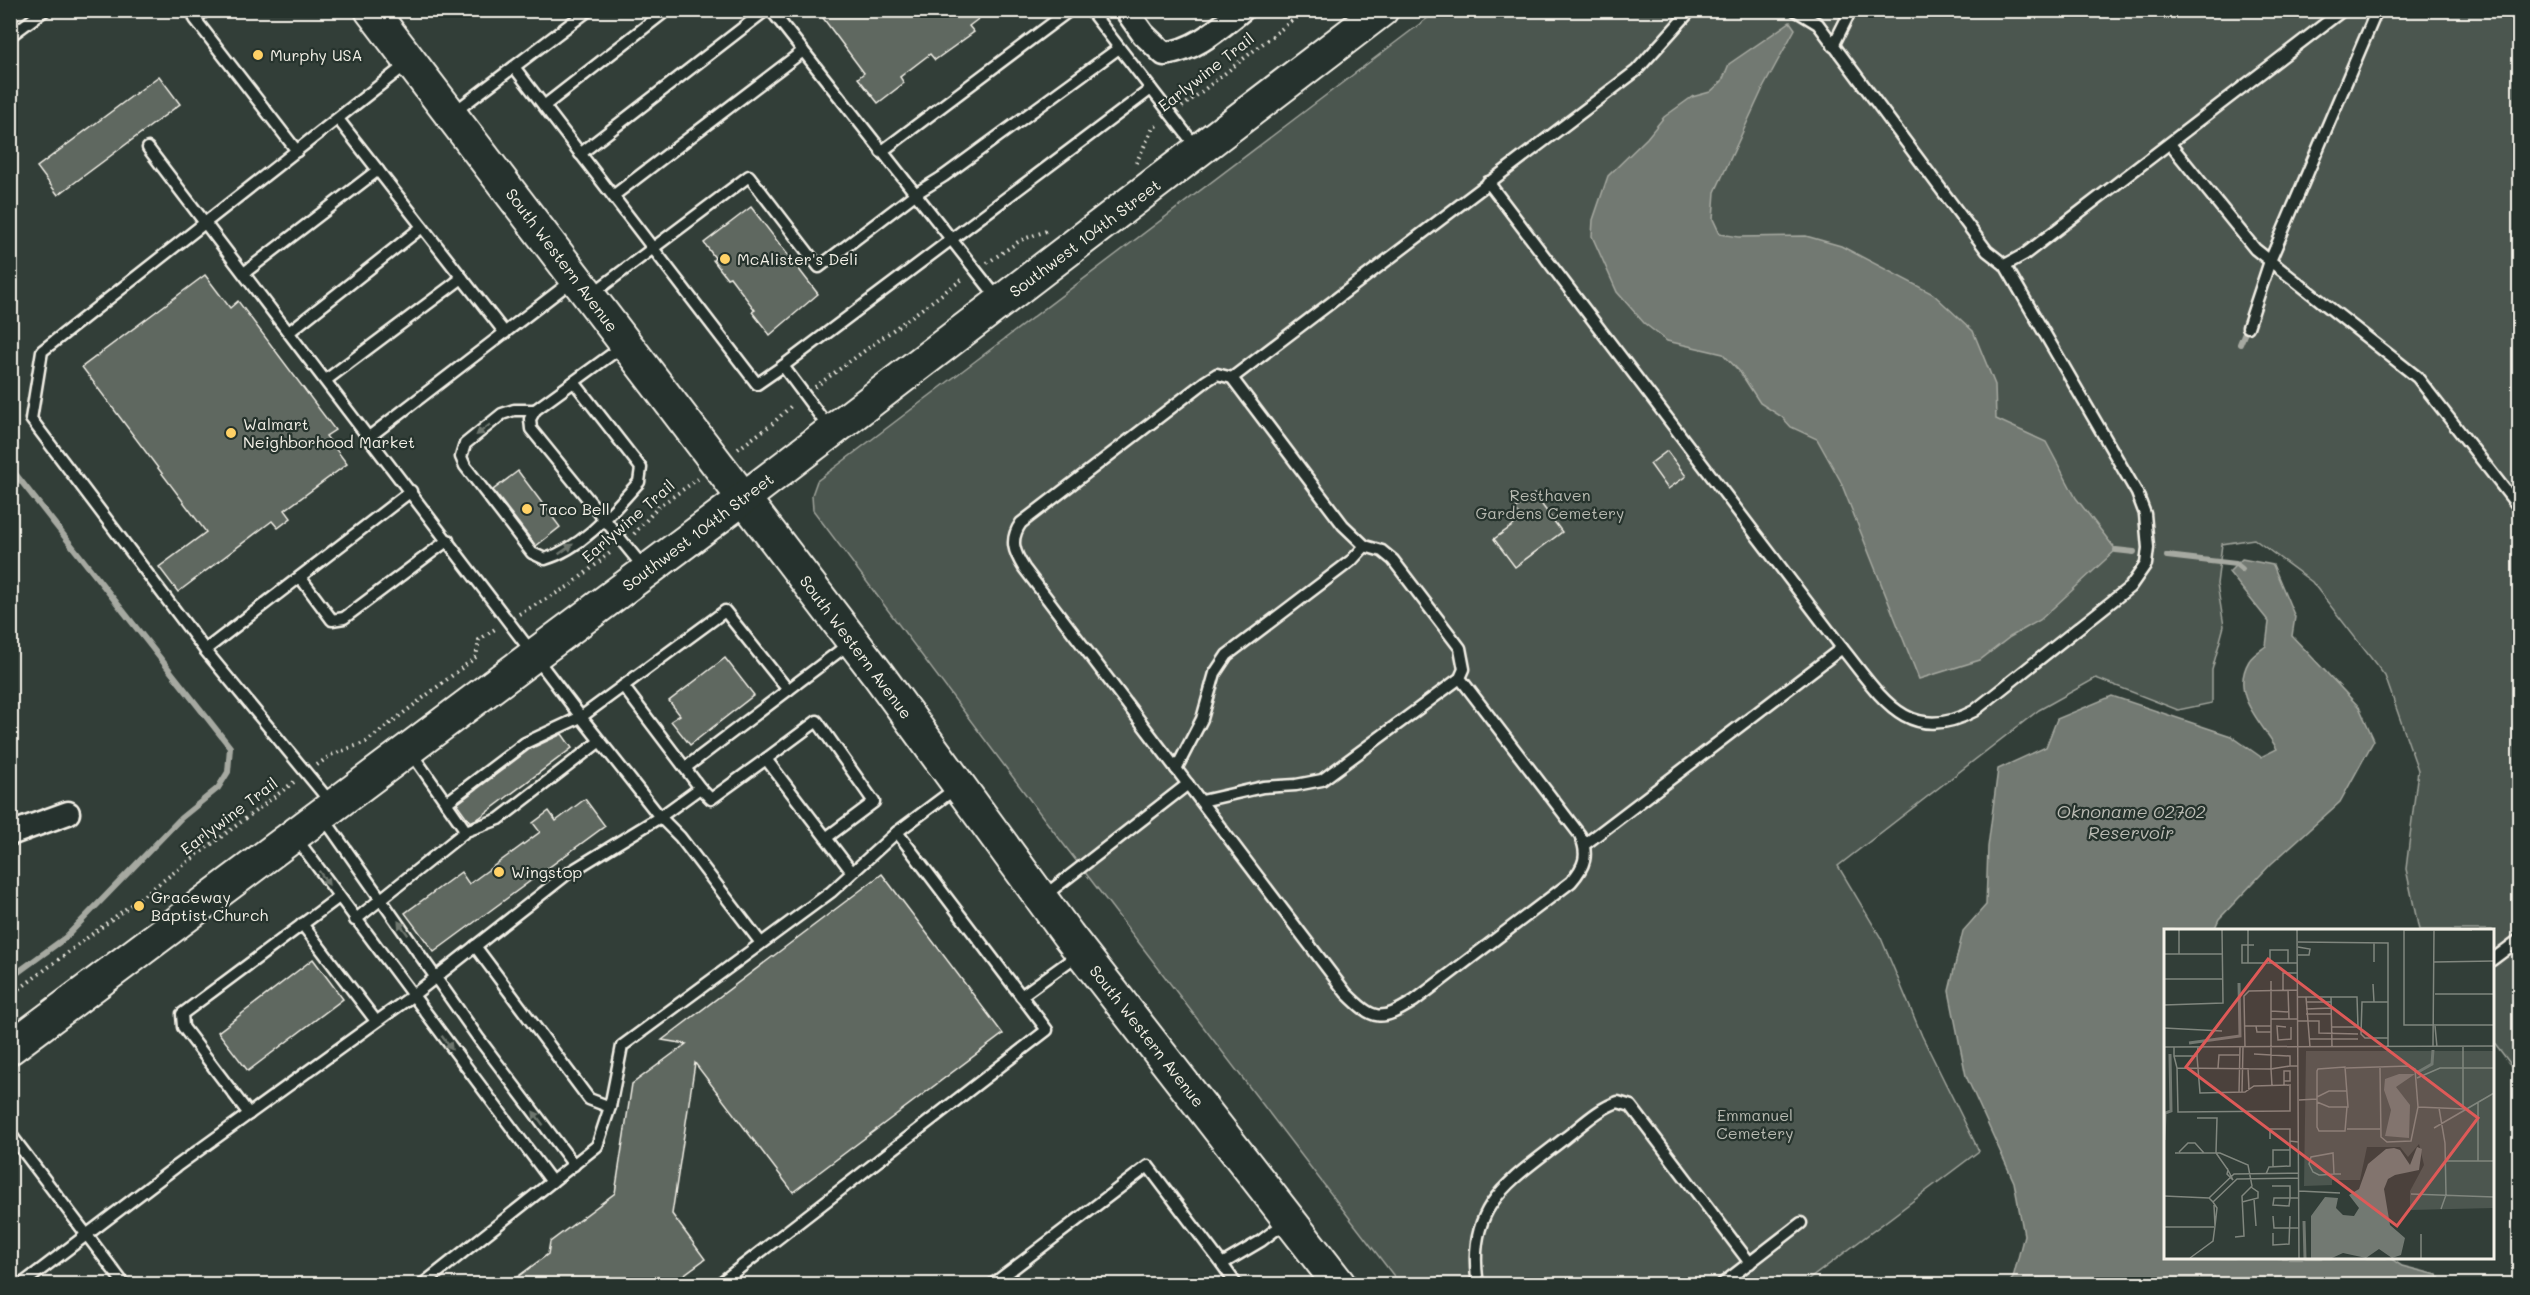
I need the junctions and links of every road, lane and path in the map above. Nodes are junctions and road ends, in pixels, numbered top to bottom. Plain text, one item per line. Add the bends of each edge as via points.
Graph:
1 (207, 10) edge
2 (371, 10) edge
3 (589, 10) edge
4 (667, 10) edge
5 (766, 10) edge
6 (771, 10) edge
7 (1070, 10) edge
8 (1090, 10) edge
9 (1126, 10) edge
10 (1242, 10) edge
11 (1311, 10) edge
12 (1382, 10) edge
13 (1691, 10) edge
14 (1795, 10) edge
15 (1851, 10) edge
16 (2343, 10) edge
17 (2377, 10) edge
18 (41, 12) edge
19 (10, 36) edge
20 (1833, 46) junction
21 (1119, 48) junction
22 (803, 51) junction
23 (410, 62) junction
24 (514, 67) junction
25 (1151, 88) junction
26 (544, 106) junction
27 (451, 115) junction
28 (1172, 115) junction
29 (338, 119) junction
30 (2170, 144) junction
31 (148, 148) dead end
32 (297, 151) junction
33 (1200, 151) junction
34 (882, 152) junction
35 (580, 154) junction
36 (1130, 168) dead end
37 (378, 170) junction
38 (1488, 182) junction
39 (915, 194) junction
40 (613, 196) junction
41 (206, 222) junction
42 (422, 227) junction
43 (1050, 230) dead end
44 (952, 241) junction
45 (654, 249) junction
46 (2270, 261) junction
47 (2005, 265) junction
48 (976, 271) junction
49 (244, 273) junction
50 (462, 278) junction
51 (583, 287) junction
52 (1000, 303) junction
53 (2248, 327) dead end
54 (289, 332) junction
55 (505, 333) junction
56 (626, 344) junction
57 (783, 366) junction
58 (1232, 378) junction
59 (326, 380) junction
60 (574, 381) junction
61 (804, 394) junction
62 (535, 410) junction
63 (831, 431) junction
64 (369, 437) junction
65 (719, 465) junction
66 (411, 491) junction
67 (744, 498) junction
68 (2520, 509) edge
69 (605, 520) junction
70 (448, 540) junction
71 (623, 542) junction
72 (1365, 546) junction
73 (646, 571) junction
74 (300, 577) junction
75 (509, 621) junction
76 (852, 641) junction
77 (1842, 648) junction
78 (206, 650) junction
79 (535, 655) junction
80 (1460, 678) junction
81 (623, 686) junction
82 (788, 690) junction
83 (581, 717) junction
84 (600, 741) junction
85 (409, 749) junction
86 (766, 759) junction
87 (685, 768) junction
88 (1176, 769) junction
89 (307, 772) junction
90 (1188, 784) junction
91 (959, 786) junction
92 (700, 788) junction
93 (1202, 801) junction
94 (446, 803) junction
95 (327, 810) junction
96 (68, 813) dead end
97 (660, 817) junction
98 (466, 831) junction
99 (897, 832) junction
100 (10, 834) edge
101 (294, 836) junction
102 (826, 838) junction
103 (1584, 845) junction
104 (852, 872) junction
105 (339, 897) junction
106 (381, 898) junction
107 (1042, 898) junction
108 (355, 920) junction
109 (303, 924) junction
110 (2520, 939) edge
111 (761, 943) junction
112 (475, 946) junction
113 (1082, 952) junction
114 (2494, 959) edge
115 (437, 976) junction
116 (10, 996) edge
117 (412, 996) junction
118 (1021, 996) junction
119 (376, 1021) junction
120 (10, 1048) edge
121 (610, 1107) junction
122 (249, 1114) junction
123 (10, 1133) edge
124 (14, 1146) edge
125 (574, 1165) junction
126 (552, 1182) junction
127 (1289, 1219) junction
128 (1801, 1223) dead end
129 (87, 1236) junction
130 (1750, 1263) junction
131 (1222, 1264) junction
132 (22, 1284) edge
133 (124, 1284) edge
134 (423, 1284) edge
135 (719, 1284) edge
136 (993, 1284) edge
137 (1236, 1284) edge
138 (1339, 1284) edge
139 (1478, 1284) edge
140 (1722, 1284) edge

1 - 32 lane via 195,19
2 - 23 main road, South Western Avenue
3 - 24 lane
4 - 26 lane
5 - 35 lane
6 - 22 lane
7 - 34 lane
8 - 21 lane
9 - 10 street via 1164,54 1199,44
11 - 28 path, Earlywine Trail via 1294,19
12 - 33 main road, Southwest 104th Street
13 - 38 lane via 1636,71
14 - 20 lane via 1818,24
15 - 20 lane
16 - 30 lane
17 - 46 lane
18 - 19 lane
20 - 47 lane via 1986,251
21 - 25 lane
21 - 39 lane
22 - 34 lane
22 - 40 lane
23 - 27 main road, South Western Avenue
23 - 29 lane
24 - 26 lane
24 - 27 lane
25 - 28 lane
25 - 44 lane
26 - 35 lane
27 - 51 main road, South Western Avenue
28 - 33 lane
28 - 36 path, Earlywine Trail via 1154,128 1138,161
29 - 32 lane
29 - 37 lane
30 - 46 lane via 2254,249
30 - 47 lane
31 - 41 lane
32 - 41 lane
33 - 52 main road, Southwest 104th Street
34 - 39 lane
35 - 40 lane
37 - 42 lane
37 - 49 lane
38 - 58 lane
38 - 77 lane
39 - 44 lane
39 - 45 lane via 819,267 749,176
40 - 45 lane
41 - 49 lane
41 - 78 lane via 42,351 31,419
42 - 50 lane
42 - 54 lane
43 - 48 path, Earlywine Trail via 1021,240
44 - 48 lane
44 - 57 lane
45 - 51 lane
45 - 57 lane via 757,384
46 - 53 lane
46 - 68 lane via 2417,377
47 - 77 lane via 2137,493 2145,514 2146,564 2116,600 1974,711 1944,724 1915,720 1894,708
48 - 52 lane
48 - 61 path, Earlywine Trail
49 - 54 lane
50 - 55 lane
50 - 59 lane
51 - 55 lane
51 - 56 main road, South Western Avenue
52 - 63 main road, Southwest 104th Street
54 - 59 lane
55 - 64 lane
56 - 60 lane
56 - 65 main road, South Western Avenue
57 - 61 lane
58 - 72 lane via 1343,525
58 - 88 lane via 1217,374 1206,381 1030,515 1015,531 1012,541 1024,568
59 - 64 lane
60 - 62 lane
60 - 69 lane via 641,468 639,482
61 - 63 lane
61 - 65 path, Earlywine Trail
62 - 69 lane via 530,419 531,429
62 -> 69 lane via 502,414 465,444 461,457 465,466 538,558 561,553
63 - 67 main road, Southwest 104th Street
64 - 66 lane
65 - 67 main road, South Western Avenue
65 - 71 path, Earlywine Trail via 658,507
66 - 70 lane
66 - 74 lane
67 - 73 main road, Southwest 104th Street
67 - 76 main road, South Western Avenue
69 - 71 lane
70 - 74 lane via 344,618 332,620
70 - 75 lane
71 - 73 lane
71 - 75 path, Earlywine Trail via 572,585
72 - 80 lane via 1382,551 1393,560 1456,643 1463,658
72 - 88 lane via 1227,655 1215,673 1202,719
73 - 79 main road, Southwest 104th Street
74 - 78 lane
75 - 79 lane
75 - 89 path, Earlywine Trail via 479,640 476,657 366,742 331,755
76 - 82 lane
76 - 91 main road, South Western Avenue
77 - 103 lane
78 - 89 lane
79 - 83 lane
79 - 85 main road, Southwest 104th Street
80 - 93 lane via 1322,780 1263,787
80 - 103 lane
81 - 82 lane via 725,611
81 - 83 lane
81 - 87 lane
82 - 87 lane
83 - 84 lane
83 - 94 lane via 525,743
84 - 97 lane
84 - 98 lane via 500,819
85 - 94 lane
85 - 95 main road, Southwest 104th Street
86 - 92 lane via 711,799
86 - 102 lane
86 - 102 lane via 817,721 874,802
87 - 92 lane
88 - 90 lane
89 - 95 lane
89 - 116 path, Earlywine Trail
90 - 93 lane
90 - 107 lane
91 - 99 lane
91 - 107 main road, South Western Avenue
92 - 97 lane
93 - 103 lane via 1346,993 1367,1014 1378,1017 1414,1001 1571,882 1584,864
94 - 98 lane
95 - 101 main road, Southwest 104th Street
95 - 106 lane
96 - 100 street
97 - 111 lane via 680,837
97 - 112 lane via 567,874
98 - 106 lane
99 - 104 lane
99 - 118 lane
101 -> 105 lane
101 - 120 main road, Southwest 104th Street
102 - 104 lane
104 - 111 lane
105 - 108 lane
105 - 109 lane
106 - 108 lane
115 -> 106 lane
107 - 113 main road, South Western Avenue
108 - 117 lane
109 - 119 lane
109 - 122 lane via 182,1014 183,1027
110 - 114 lane
111 - 121 lane via 622,1046
112 - 115 lane
112 - 121 lane via 589,1099
113 - 118 lane
113 - 127 main road, South Western Avenue
115 - 117 lane
125 -> 115 lane
117 - 119 lane
117 -> 126 lane
118 - 135 lane via 1047,1030
119 - 122 lane
121 - 125 lane via 597,1146
122 - 129 lane
123 - 124 lane
124 - 129 lane
125 - 126 lane
126 - 134 lane
127 - 131 lane
127 - 138 main road, South Western Avenue
128 - 130 lane
129 - 132 lane
129 - 133 lane
130 - 139 lane via 1631,1106 1618,1102 1513,1178 1491,1204 1476,1239
130 - 140 lane
131 - 136 lane via 1148,1166
131 - 137 lane

